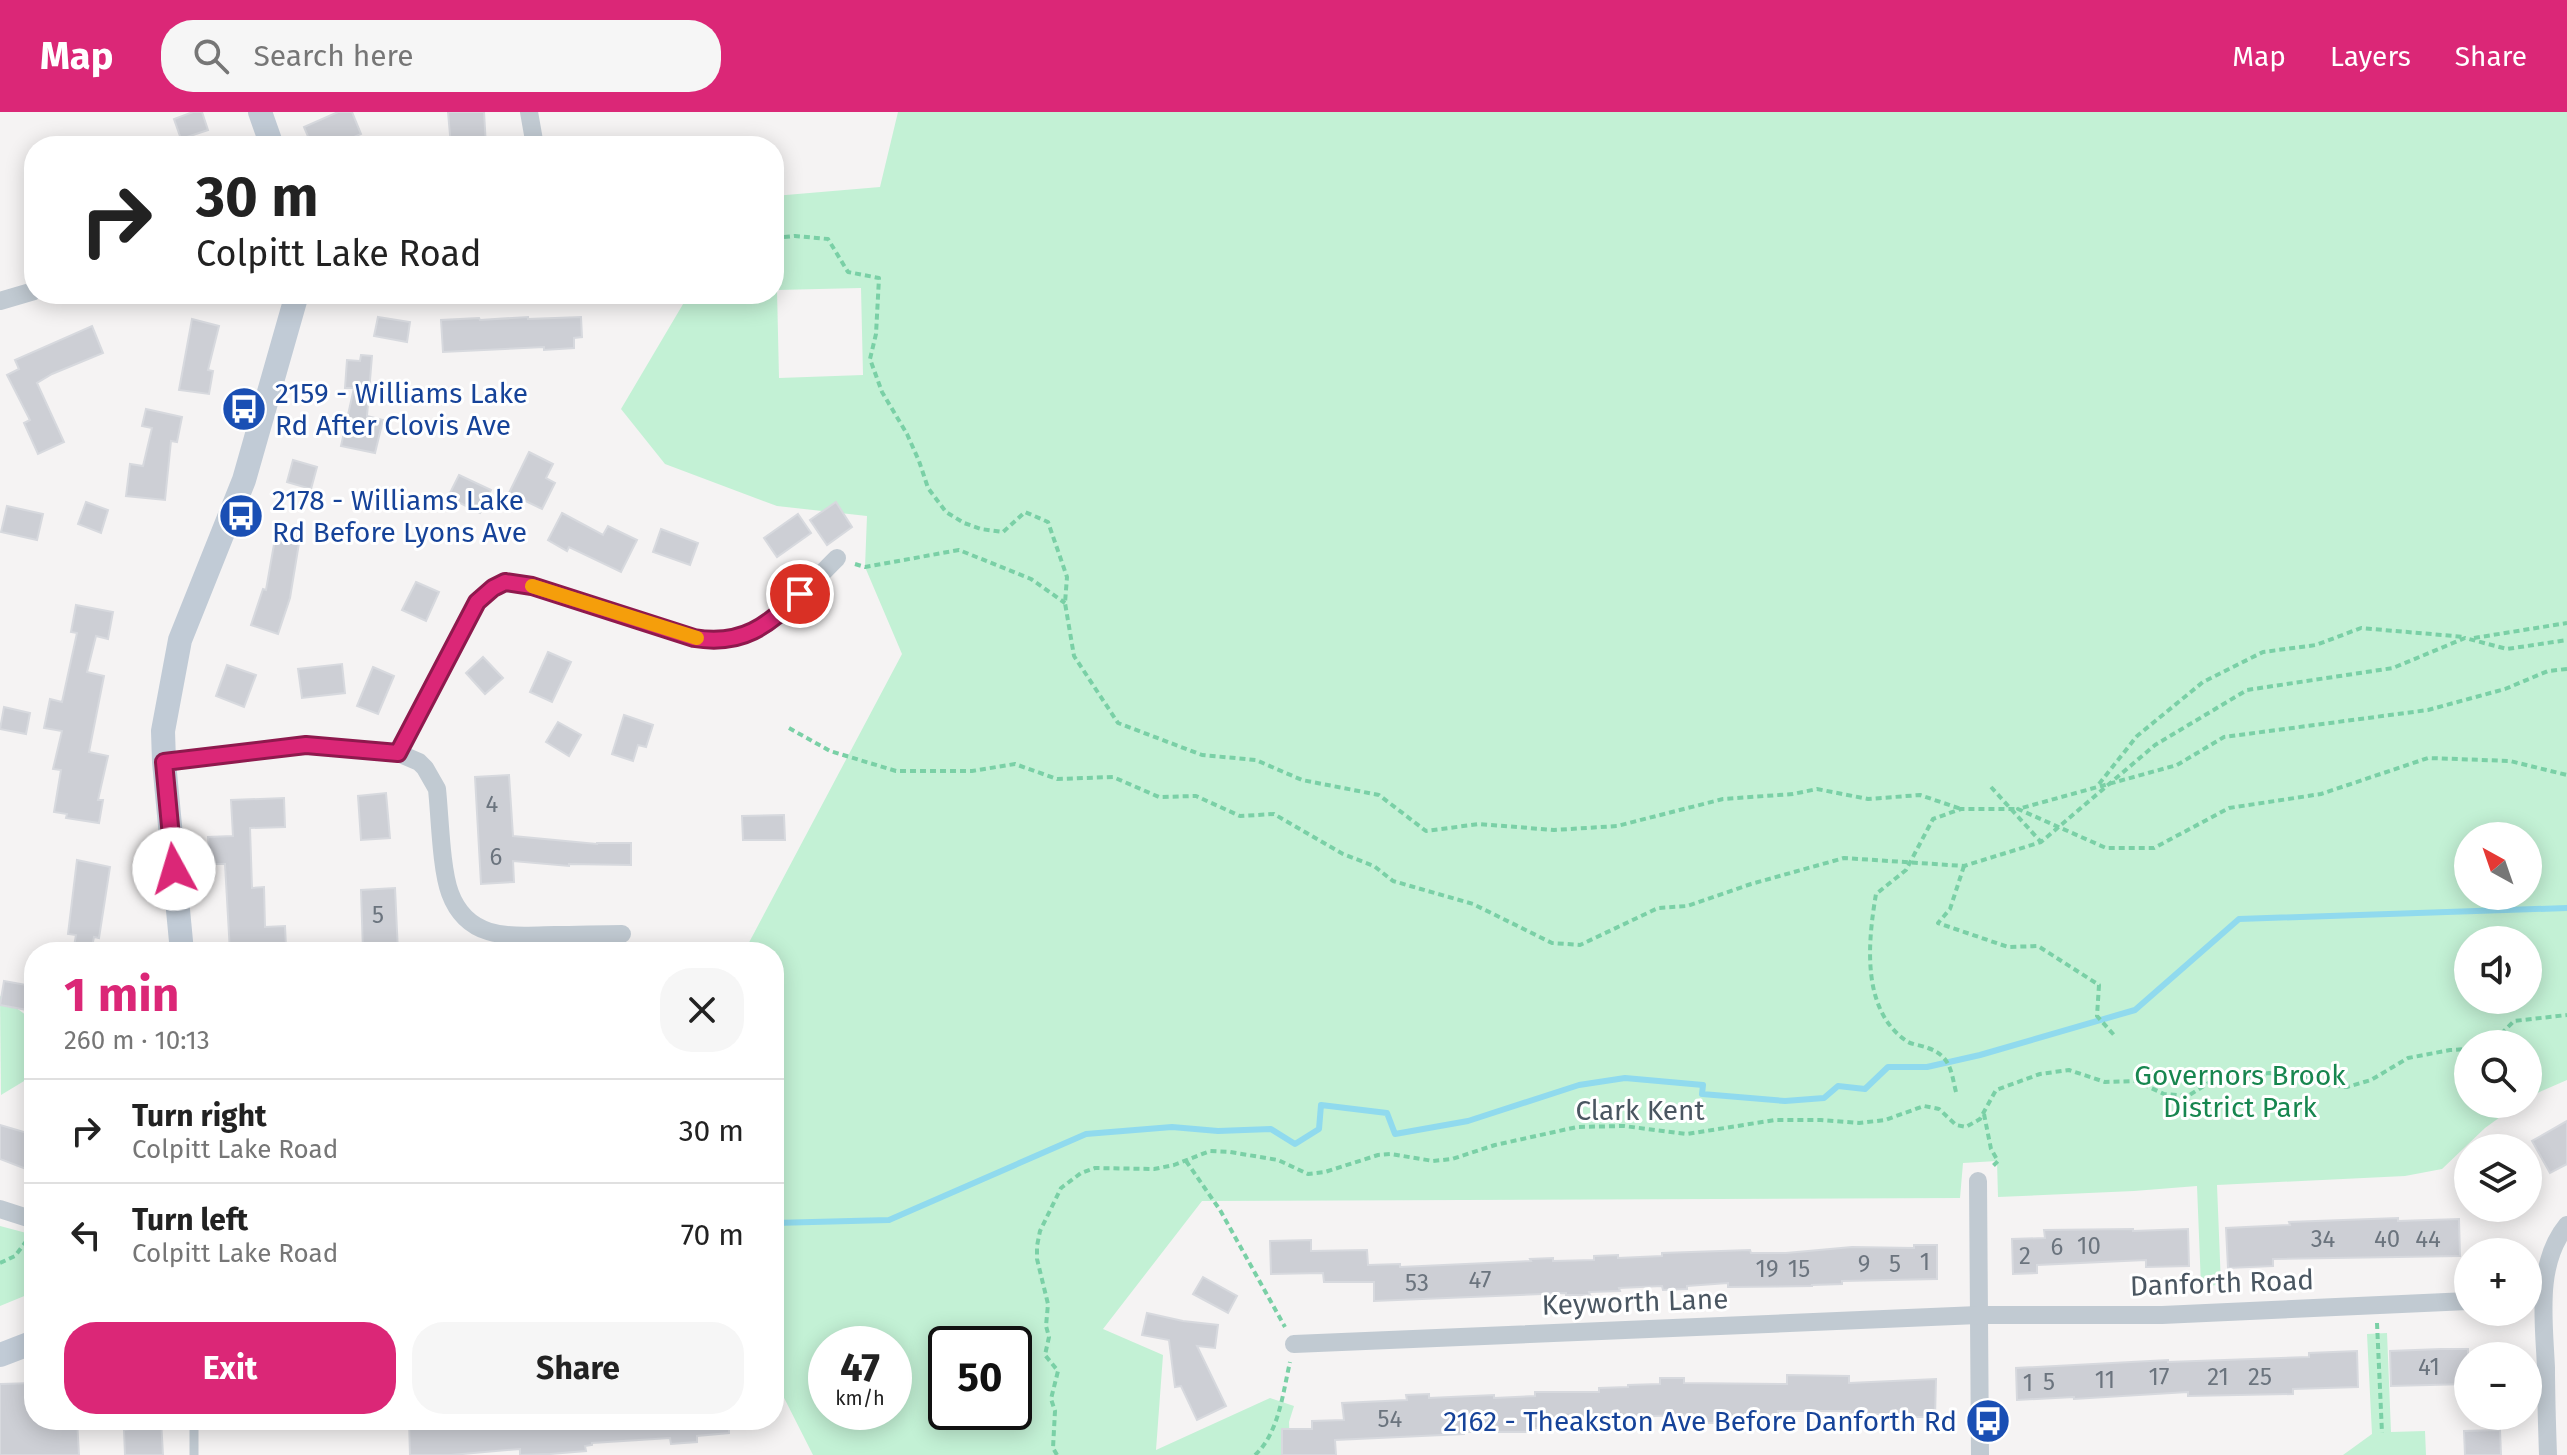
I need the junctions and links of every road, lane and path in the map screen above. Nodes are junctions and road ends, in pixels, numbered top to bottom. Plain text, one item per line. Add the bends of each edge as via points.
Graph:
1 (260, 112) edge
2 (529, 112) edge
3 (268, 136) edge
4 (533, 136) edge
5 (784, 237) edge
6 (24, 294) edge
7 (0, 301) edge
8 (294, 304) edge
9 (837, 558) joint
10 (1065, 603) junction
11 (2567, 623) edge
12 (2567, 640) edge
13 (2567, 669) edge
14 (789, 728) dead end
15 (398, 753) junction
16 (164, 762) junction
17 (2567, 775) edge
18 (2098, 786) junction
19 (1991, 787) dead end
20 (1961, 809) junction
21 (2018, 809) junction
22 (2041, 842) junction
23 (1964, 866) junction
24 (622, 934) dead end
25 (181, 942) edge
26 (2567, 1015) edge
27 (2505, 1030) edge
28 (2114, 1035) dead end
29 (2454, 1050) edge
30 (1956, 1092) dead end
31 (1983, 1110) junction
32 (1186, 1161) junction
33 (1978, 1181) joint
34 (0, 1209) edge
35 (24, 1217) edge
36 (2567, 1225) edge
37 (24, 1245) edge
38 (0, 1263) edge
39 (2542, 1280) edge
40 (2454, 1302) edge
41 (2376, 1305) junction
42 (1978, 1315) junction
43 (2538, 1326) edge
44 (1294, 1344) junction
45 (24, 1346) edge
46 (0, 1355) edge
47 (194, 1430) edge
48 (2382, 1433) dead end
49 (194, 1455) edge
50 (1057, 1455) edge
51 (1255, 1455) edge
52 (1980, 1455) edge
53 (2548, 1455) edge

1 - 3 main road
2 - 4 street
5 - 10 path via 828,239 848,272 879,278 870,359 928,488 946,512 981,529 1003,532 1025,512 1048,522 1067,577
6 - 7 street
8 - 16 main road via 244,480 180,640 163,731
9 - 10 path via 865,567 959,550 1031,579
9 - 15 street via 761,628 722,640 694,638 532,586 499,584 477,602
10 - 20 path via 1074,656 1118,723 1202,755 1256,760 1302,780 1379,795 1426,831 1479,824 1554,830 1602,827 1723,799 1817,789 1868,799 1920,795
11 - 18 path via 2481,639 2361,628 2316,645 2263,652 2203,682 2137,736
12 - 22 path via 2507,649 2465,638 2393,668 2247,690 2155,745
13 - 18 path via 2428,710 2224,737 2177,765
14 - 23 path via 830,751 896,771 972,771 1015,764 1057,779 1113,777 1159,797 1196,796 1240,816 1274,814 1393,881 1473,904 1552,943 1580,945 1658,908 1687,906 1844,858
15 - 16 street via 306,745
15 - 24 street via 419,762 434,780 447,886 467,919 503,936
16 - 25 main road
17 - 21 path via 2510,761 2428,758 2321,794 2229,808 2154,848 2106,848
18 - 21 path
19 - 22 path
20 - 21 path
20 - 30 path via 1933,819 1906,870 1876,894 1870,951 1874,995 1886,1021 1907,1042 1931,1048 1949,1062
22 - 23 path
23 - 28 path via 1950,909 1938,923 2008,947 2038,946 2050,953 2099,985 2097,1016
26 - 27 path via 2514,1021
29 - 31 path, Clark Kent via 2408,1058 2347,1087 2269,1073 2210,1082 2188,1096 2164,1094 2136,1081 2105,1082 2081,1072 2056,1070 1996,1090
31 - 32 path, Clark Kent via 1980,1119 1966,1127 1931,1106 1859,1123 1775,1120 1687,1134 1577,1127 1452,1159 1391,1154 1308,1174 1278,1160 1230,1152 1210,1151
31 - 33 path via 1998,1161
32 - 44 path via 1220,1210
32 - 50 path, Clark Kent via 1154,1169 1095,1168 1081,1173 1061,1188 1040,1231 1037,1259 1048,1304 1045,1355 1058,1371 1051,1399
33 - 42 street
34 - 35 street
36 - 39 street
37 - 38 path
40 - 41 street, Danforth Road
41 - 42 street, Danforth Road via 2162,1315
41 - 48 path
42 - 44 street, Keyworth Lane
42 - 52 street
43 - 53 street
44 - 51 path via 1281,1404
45 - 46 main road
47 - 49 lane

